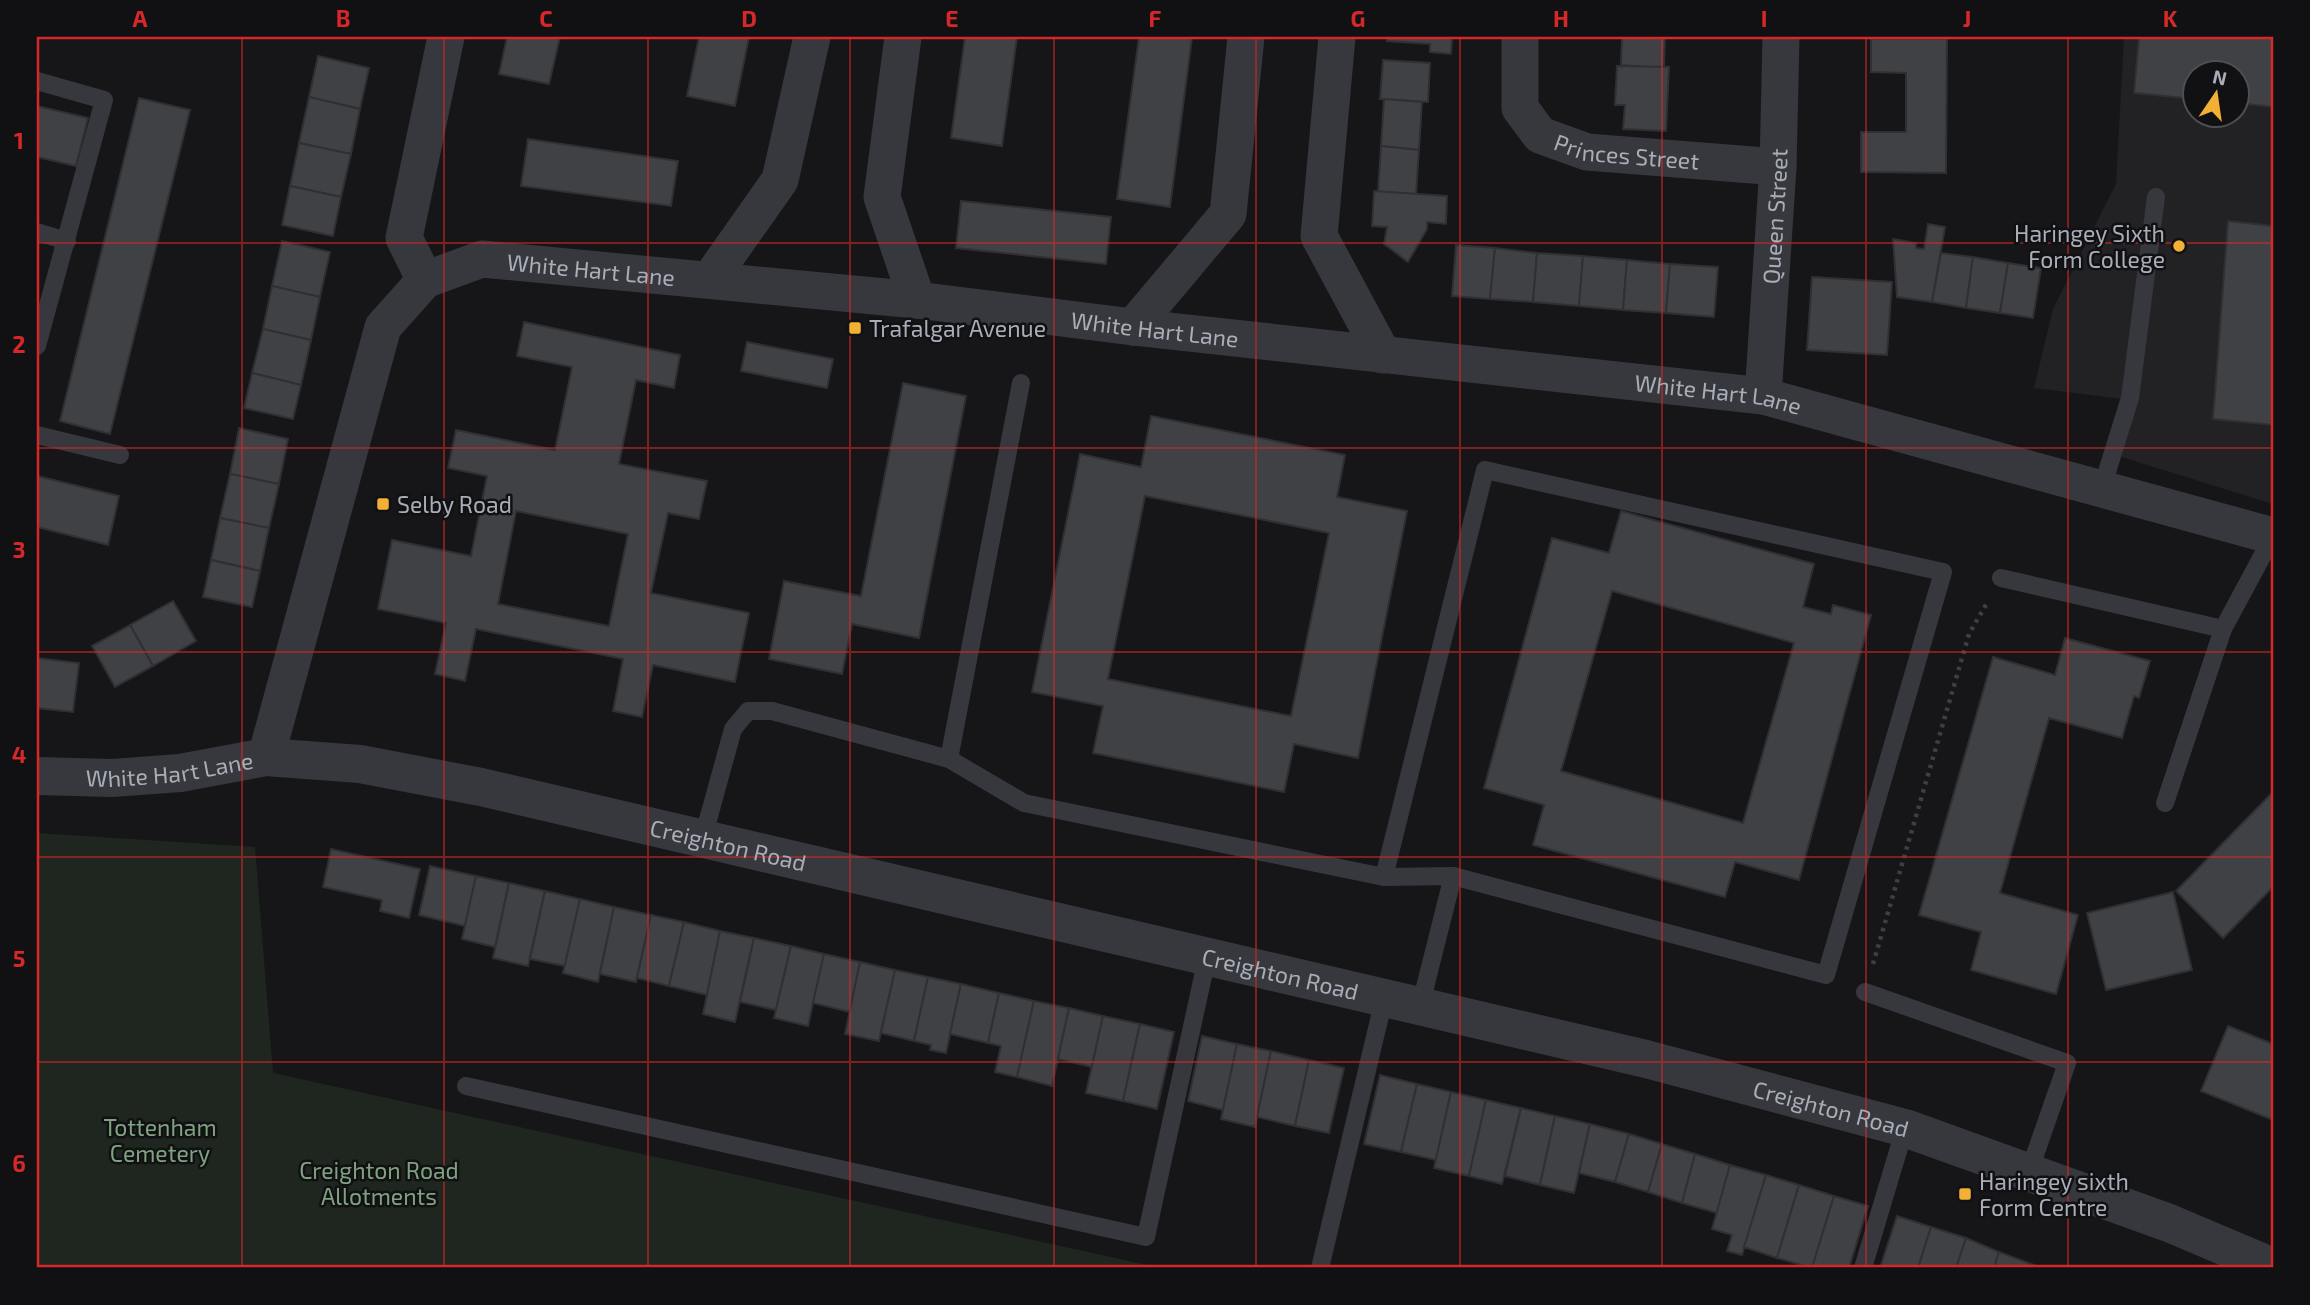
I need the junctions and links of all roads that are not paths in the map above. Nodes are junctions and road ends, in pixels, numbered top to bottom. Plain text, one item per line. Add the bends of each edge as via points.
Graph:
1 (446, 37) edge
2 (812, 37) edge
3 (904, 37) edge
4 (1246, 37) edge
5 (1337, 37) edge
6 (1520, 37) edge
7 (1781, 37) edge
8 (37, 81) edge
9 (1778, 167) junction
10 (2156, 197) dead end
11 (37, 232) edge
12 (67, 241) junction
13 (711, 278) junction
14 (425, 280) junction
15 (917, 300) junction
16 (1133, 327) junction
17 (37, 346) edge
18 (1383, 355) junction
19 (1021, 383) dead end
20 (1763, 397) junction
21 (37, 435) edge
22 (120, 455) dead end
23 (2101, 491) junction
24 (2273, 536) edge
25 (2001, 578) road end
26 (2222, 629) junction
27 (266, 757) junction
28 (949, 759) junction
29 (37, 776) edge
30 (2165, 803) dead end
31 (703, 838) junction
32 (1453, 876) junction
33 (1384, 877) junction
34 (1207, 958) junction
35 (1865, 992) road end
36 (1402, 1003) junction
37 (466, 1086) dead end
38 (1905, 1128) junction
39 (2029, 1172) junction
40 (2273, 1267) edge
41 (1320, 1268) edge
42 (1863, 1268) edge

1 - 14 street via 404,238
2 - 13 street via 780,180
3 - 15 street via 882,197
4 - 16 street via 1228,214
5 - 18 street via 1320,236
6 - 9 street, Princes Street via 1520,108 1540,135 1587,152
7 - 9 street, Queen Street
8 - 12 lane via 104,100
9 - 20 street, Queen Street
10 - 23 lane via 2130,398
11 - 12 lane
12 - 17 lane
13 - 14 street, White Hart Lane via 482,259
13 - 15 street, White Hart Lane
14 - 27 street, White Hart Lane via 383,327
15 - 16 street, White Hart Lane
16 - 18 street, White Hart Lane
18 - 20 street, White Hart Lane
19 - 28 lane
20 - 23 street, White Hart Lane
21 - 22 lane
23 - 24 street, White Hart Lane
24 - 26 lane
25 - 26 lane
26 - 30 lane
27 - 29 street, White Hart Lane via 180,773 112,778
27 - 31 street, Creighton Road via 373,767 481,787
28 - 31 lane via 772,711 748,712 733,729
28 - 33 lane via 1024,803
31 - 34 street, Creighton Road
32 - 33 lane
32 - 33 lane via 1826,975 1943,572 1485,470
32 - 36 lane
34 - 36 street, Creighton Road
34 - 37 lane via 1146,1237
35 - 39 lane via 2067,1063
36 - 38 street, Creighton Road via 1646,1059
36 - 41 lane
38 - 39 street, Creighton Road
38 - 42 lane
39 - 40 street, Creighton Road

